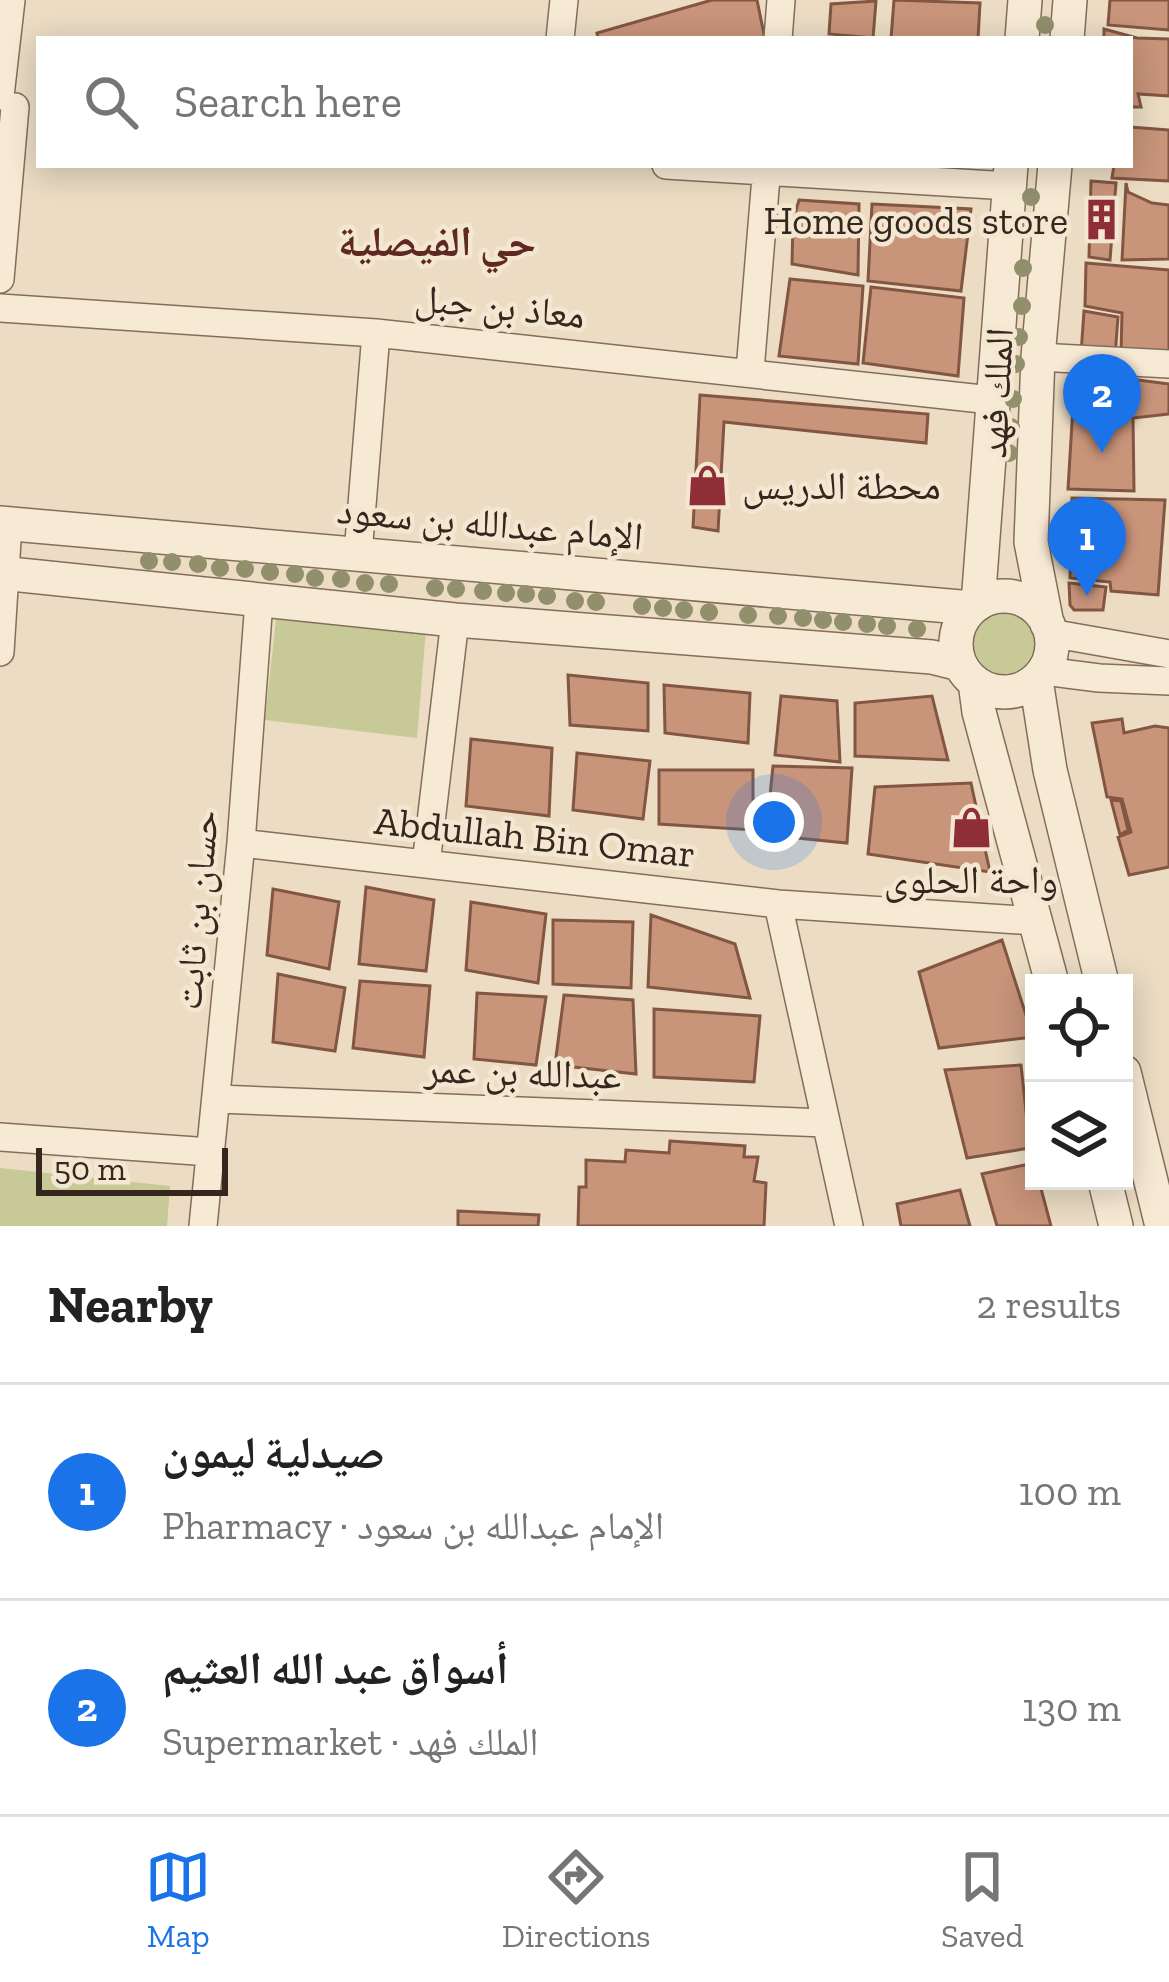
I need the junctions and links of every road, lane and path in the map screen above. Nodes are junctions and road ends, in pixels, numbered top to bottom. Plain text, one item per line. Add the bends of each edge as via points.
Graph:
1 (10, 0) edge
2 (563, 0) edge
3 (781, 0) edge
4 (1025, 0) edge
5 (1070, 0) edge
6 (560, 36) edge
7 (778, 36) edge
8 (1022, 36) edge
9 (1067, 36) edge
10 (14, 104) edge
11 (767, 168) edge
12 (1055, 168) edge
13 (1010, 175) edge
14 (0, 279) edge
15 (0, 308) edge
16 (376, 333) junction
17 (1038, 357) junction
18 (1169, 364) edge
19 (750, 370) junction
20 (991, 400) junction
21 (4, 524) edge
22 (358, 554) junction
23 (3, 573) edge
24 (259, 601) junction
25 (975, 606) junction
26 (455, 620) junction
27 (1049, 628) junction
28 (0, 652) edge
29 (1169, 654) edge
30 (968, 674) junction
31 (1040, 675) junction
32 (1169, 681) edge
33 (241, 843) junction
34 (426, 864) junction
35 (778, 904) junction
36 (1035, 921) junction
37 (1050, 974) edge
38 (1100, 974) edge
39 (1126, 1082) edge
40 (218, 1099) junction
41 (825, 1123) junction
42 (0, 1137) edge
43 (211, 1152) junction
44 (1107, 1190) edge
45 (203, 1226) edge
46 (849, 1226) edge
47 (1116, 1226) edge
48 (1162, 1226) edge

1 - 10 street
2 - 6 street
3 - 7 street
4 - 8 street
5 - 9 street
10 - 14 street
11 - 13 street
11 - 19 street
12 - 17 street, الملك فهد
13 - 20 street, الملك فهد
15 - 16 street, معاذ بن جبل
16 - 19 street, معاذ بن جبل
16 - 22 street
17 - 18 street
17 - 27 street, الملك فهد via 1031,542
19 - 20 street, معاذ بن جبل
20 - 25 street, الملك فهد
21 - 22 street, الإمام عبدالله بن سعود
21 - 23 street
22 - 25 street, الإمام عبدالله بن سعود
23 - 24 street
23 - 28 street
24 - 26 street
24 - 33 street, حسان بن ثابت
25 - 27 street via 1014,597
25 - 30 street via 956,640
26 - 30 street via 932,657
26 - 34 street
27 - 29 street
27 - 31 street via 1052,645
30 - 31 street via 1001,692
30 - 36 street
31 - 32 street
31 - 38 street via 1050,770
33 - 34 street, Abdullah Bin Omar
33 - 40 street, حسان بن ثابت
34 - 35 street, Abdullah Bin Omar
35 - 36 street, Abdullah Bin Omar
35 - 41 street
36 - 37 street
39 - 48 street
40 - 41 street, عبدالله بن عمر
40 - 43 street, حسان بن ثابت
41 - 46 street
42 - 43 street
43 - 45 street, حسان بن ثابت
44 - 47 street

